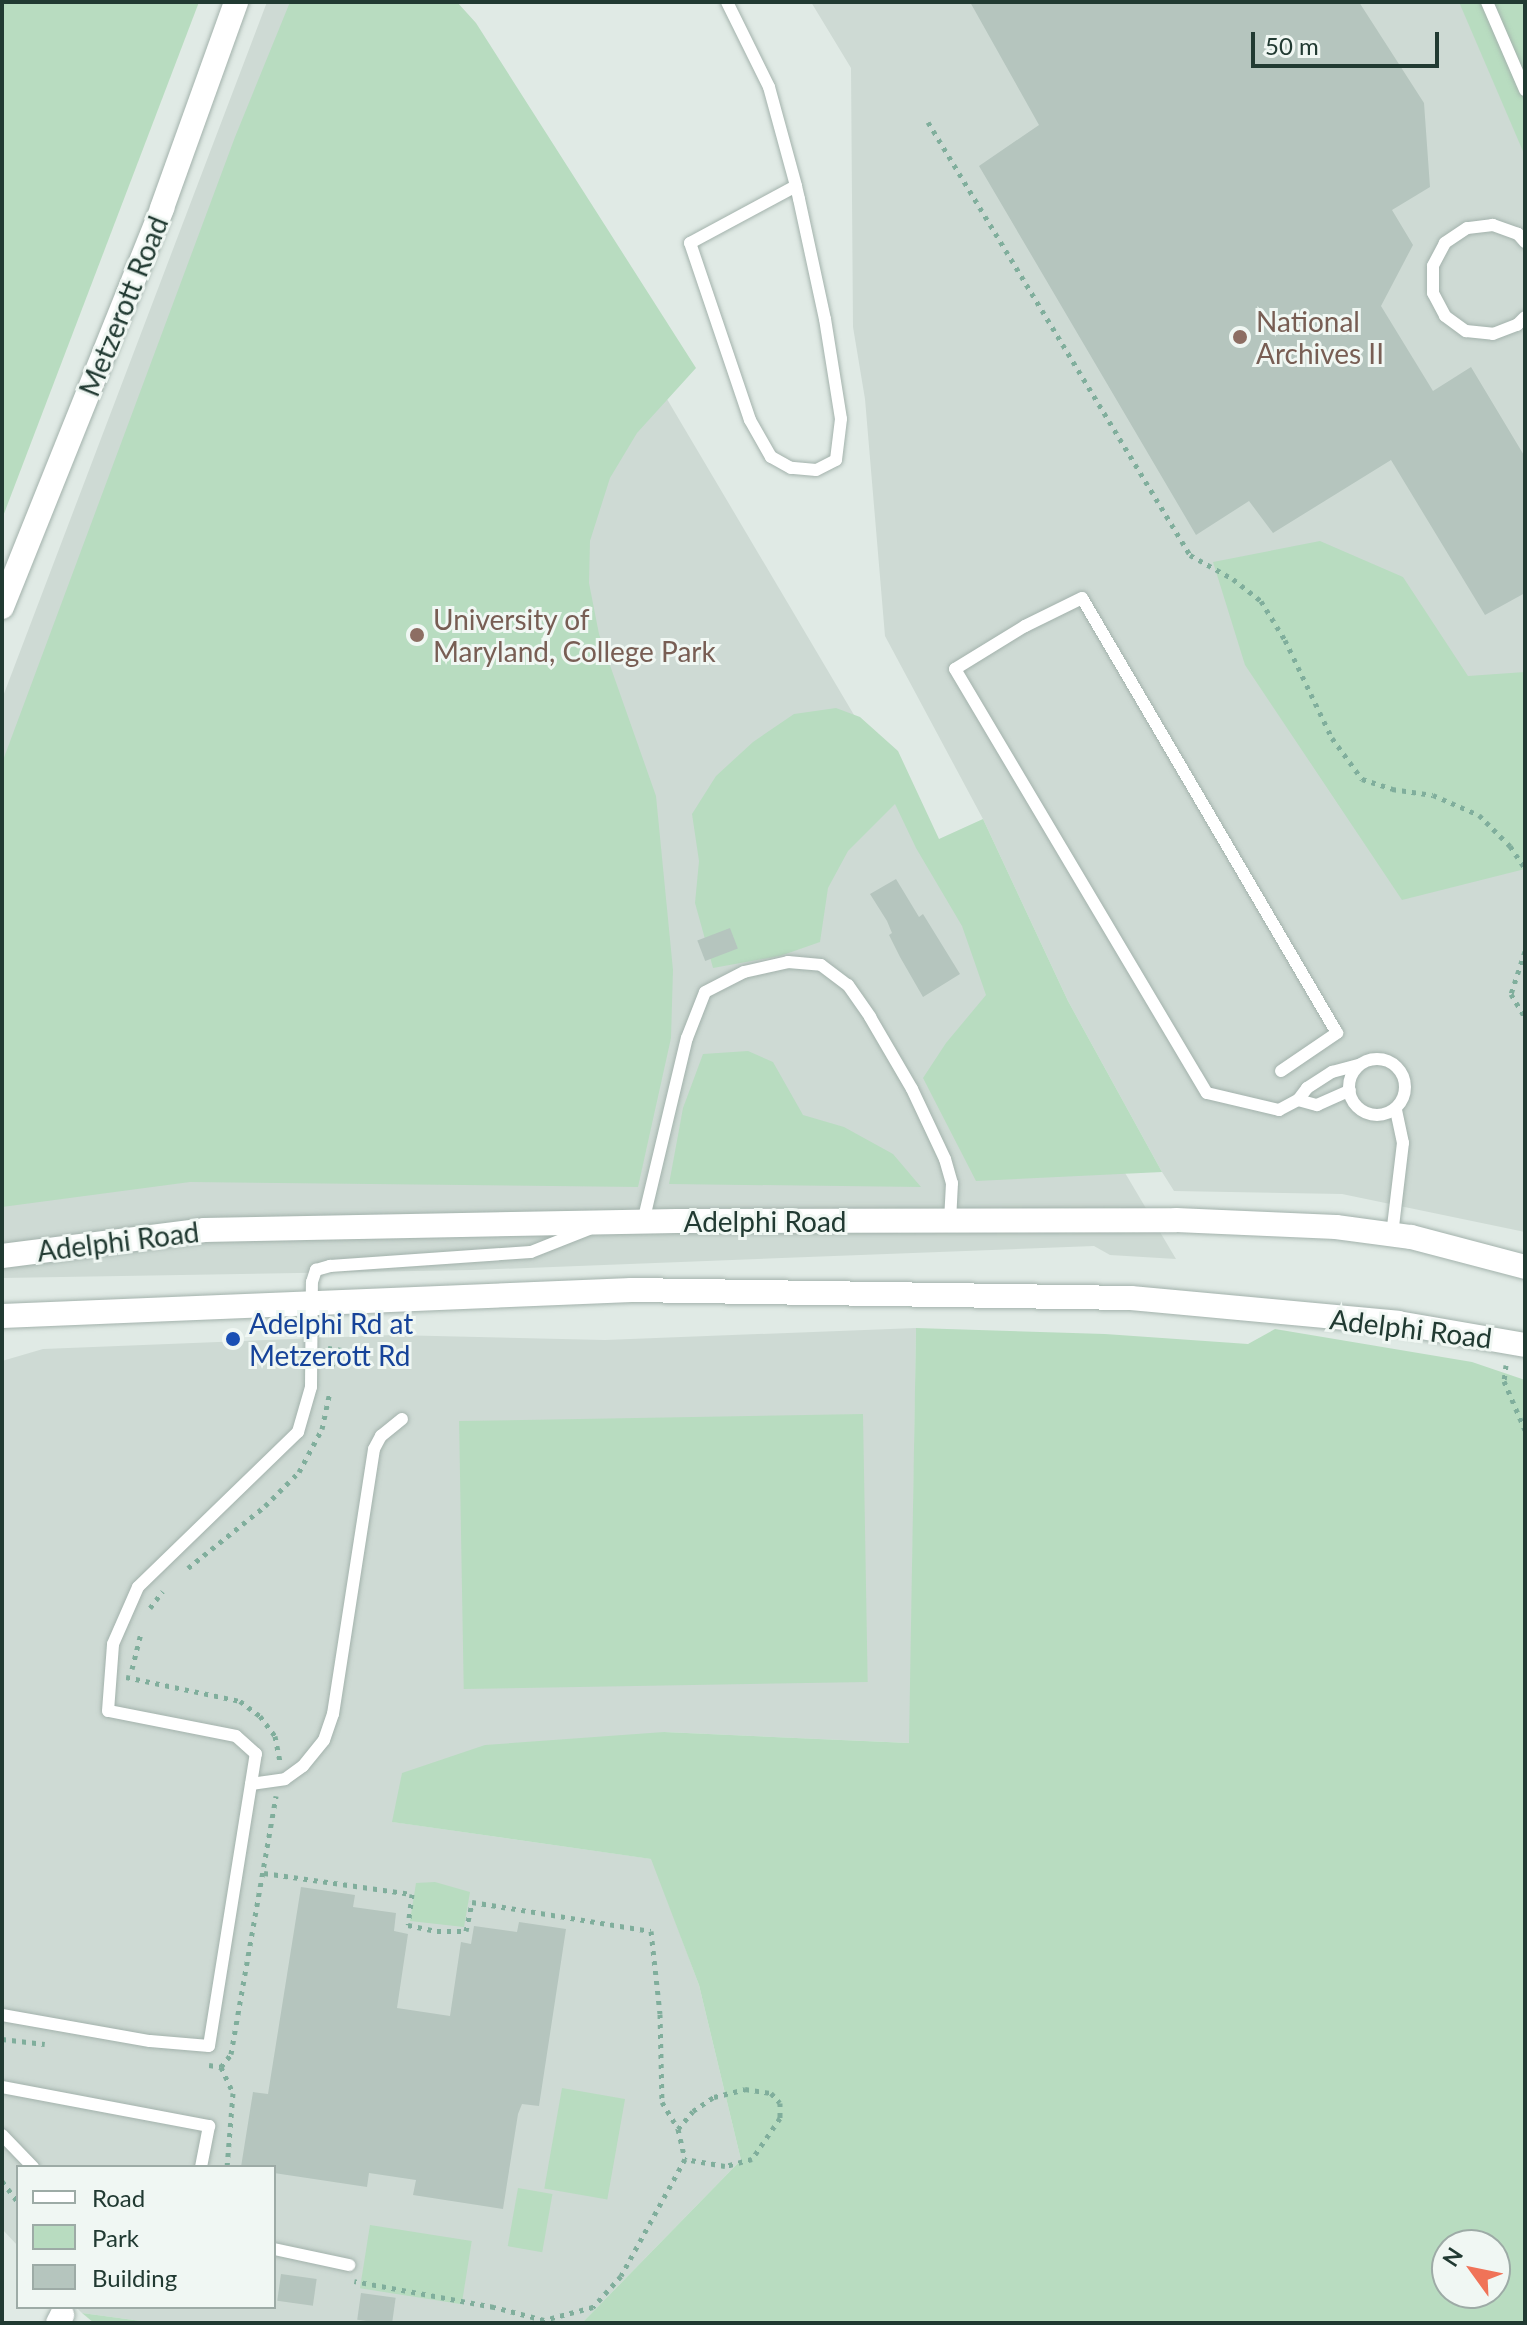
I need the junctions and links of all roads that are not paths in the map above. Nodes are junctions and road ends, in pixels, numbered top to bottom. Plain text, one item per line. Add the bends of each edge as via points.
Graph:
1 (236, 2) edge
2 (727, 2) edge
3 (1487, 2) edge
4 (1525, 90) edge
5 (796, 186) junction
6 (1525, 242) edge
7 (1521, 321) edge
8 (1525, 338) edge
9 (2, 607) edge
10 (1359, 1065) junction
11 (1281, 1071) dead end
12 (1350, 1090) junction
13 (1298, 1100) junction
14 (1396, 1109) junction
15 (950, 1221) junction
16 (643, 1222) junction
17 (605, 1223) junction
18 (1392, 1235) junction
19 (2, 1256) edge
20 (1525, 1267) edge
21 (313, 1303) junction
22 (2, 1316) edge
23 (1517, 1343) edge
24 (402, 1419) dead end
25 (251, 1784) junction
26 (2, 2015) edge
27 (2, 2087) edge
28 (2, 2135) edge
29 (31, 2165) edge
30 (201, 2165) edge
31 (276, 2249) edge
32 (349, 2265) road end

1 - 9 main road, Metzerott Road via 162,208
2 - 5 lane via 769,87
3 - 4 lane
5 - 5 lane via 690,243 750,420 771,457 791,468 816,470 836,460 841,419
6 - 7 lane via 1493,225 1467,228 1445,243 1433,266 1433,293 1445,316 1466,331 1493,334
7 - 8 lane
10 - 12 lane
10 - 13 lane via 1332,1072
10 - 14 lane via 1380,1059 1399,1069 1406,1089
11 - 13 lane via 1337,1033 1082,598 955,669 1207,1093 1279,1110
12 - 13 lane via 1317,1105
12 - 14 lane via 1364,1112 1378,1115
14 - 18 lane via 1403,1143
15 - 16 main road, Adelphi Road
15 - 16 lane via 952,1183 945,1159 870,1017 848,985 821,965 788,962 744,972 705,992 687,1038
15 - 18 main road, Adelphi Road via 1176,1220 1336,1227
16 - 17 main road, Adelphi Road
17 - 19 main road, Adelphi Road via 204,1230
17 - 21 lane via 531,1252 330,1266 316,1270
18 - 20 main road, Adelphi Road
21 - 22 main road, Adelphi Road
21 - 23 main road, Adelphi Road via 631,1290 1131,1298 1398,1323
21 - 25 lane via 311,1387 298,1432 138,1587 113,1644 108,1711 236,1736 256,1754
24 - 25 lane via 374,1449 333,1714 303,1766 279,1783
25 - 26 lane via 209,2046
27 - 30 lane via 209,2126
28 - 29 lane
31 - 32 lane

